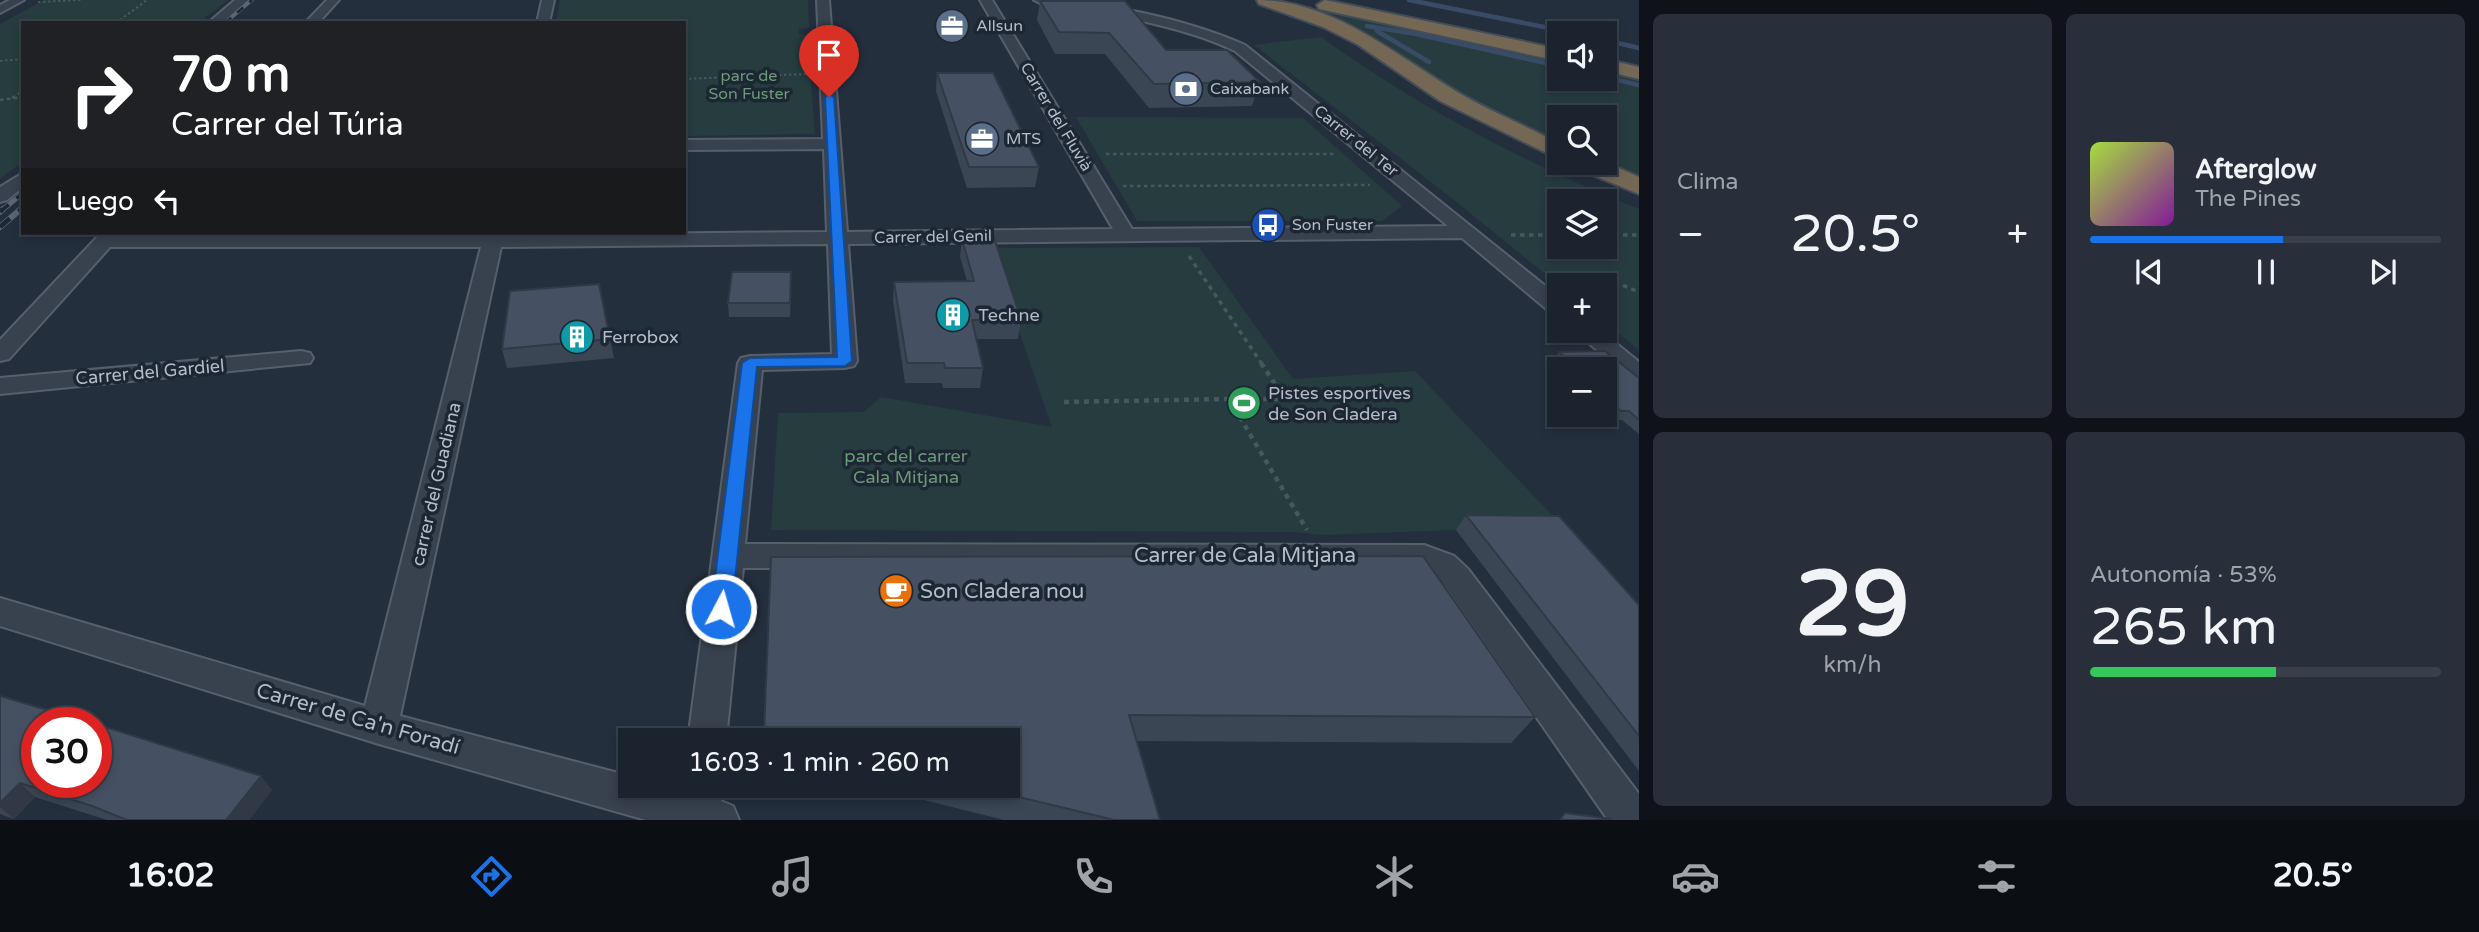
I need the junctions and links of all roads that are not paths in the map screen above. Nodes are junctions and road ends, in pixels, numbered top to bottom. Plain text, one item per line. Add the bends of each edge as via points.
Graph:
1 (242, 0) edge
2 (333, 0) edge
3 (548, 0) edge
4 (823, 0) edge
5 (986, 0) edge
6 (1040, 0) edge
7 (1265, 0) edge
8 (1298, 0) edge
9 (1349, 0) edge
10 (16, 1) edge
11 (0, 10) edge
12 (216, 21) edge
13 (313, 21) edge
14 (543, 21) edge
15 (1547, 41) edge
16 (1547, 52) edge
17 (1617, 56) edge
18 (1639, 61) edge
19 (1617, 68) edge
20 (1639, 73) edge
21 (832, 144) junction
22 (686, 145) edge
23 (1547, 146) edge
24 (1613, 175) edge
25 (21, 180) edge
26 (1639, 186) edge
27 (0, 196) edge
28 (1469, 234) junction
29 (1126, 235) junction
30 (108, 237) edge
31 (493, 237) edge
32 (838, 238) junction
33 (1547, 298) edge
34 (1602, 343) edge
35 (0, 354) edge
36 (301, 358) dead end
37 (1639, 374) edge
38 (0, 386) edge
39 (727, 556) junction
40 (0, 612) edge
41 (379, 727) junction
42 (708, 728) edge
43 (706, 807) edge
44 (1633, 820) edge

1 - 12 street
2 - 13 street
3 - 14 street
4 - 21 street
5 - 29 street, Carrer del Fluvià
6 - 28 street, Carrer del Ter via 1149,20 1239,48
7 - 23 highway via 1364,40 1448,96
8 - 16 highway
9 - 15 highway
10 - 11 street
17 - 18 highway
19 - 20 highway
21 - 22 street
21 - 32 street
24 - 26 highway
25 - 27 street
28 - 29 street, Carrer del Genil
28 - 33 street, Carrer del Ter
29 - 32 street, Carrer del Genil
30 - 31 street, Carrer del Genil
30 - 35 street
31 - 32 street, Carrer del Genil
31 - 41 street, carrer del Guadiana
32 - 39 street via 845,361 750,363
34 - 37 street
36 - 38 street, Carrer del Gardiel
39 - 42 street
39 - 44 street, Carrer de Cala Mitjana via 1322,555 1413,556 1436,561 1449,569
40 - 41 street, Carrer de Ca'n Foradí
41 - 43 street, Carrer de Ca'n Foradí

